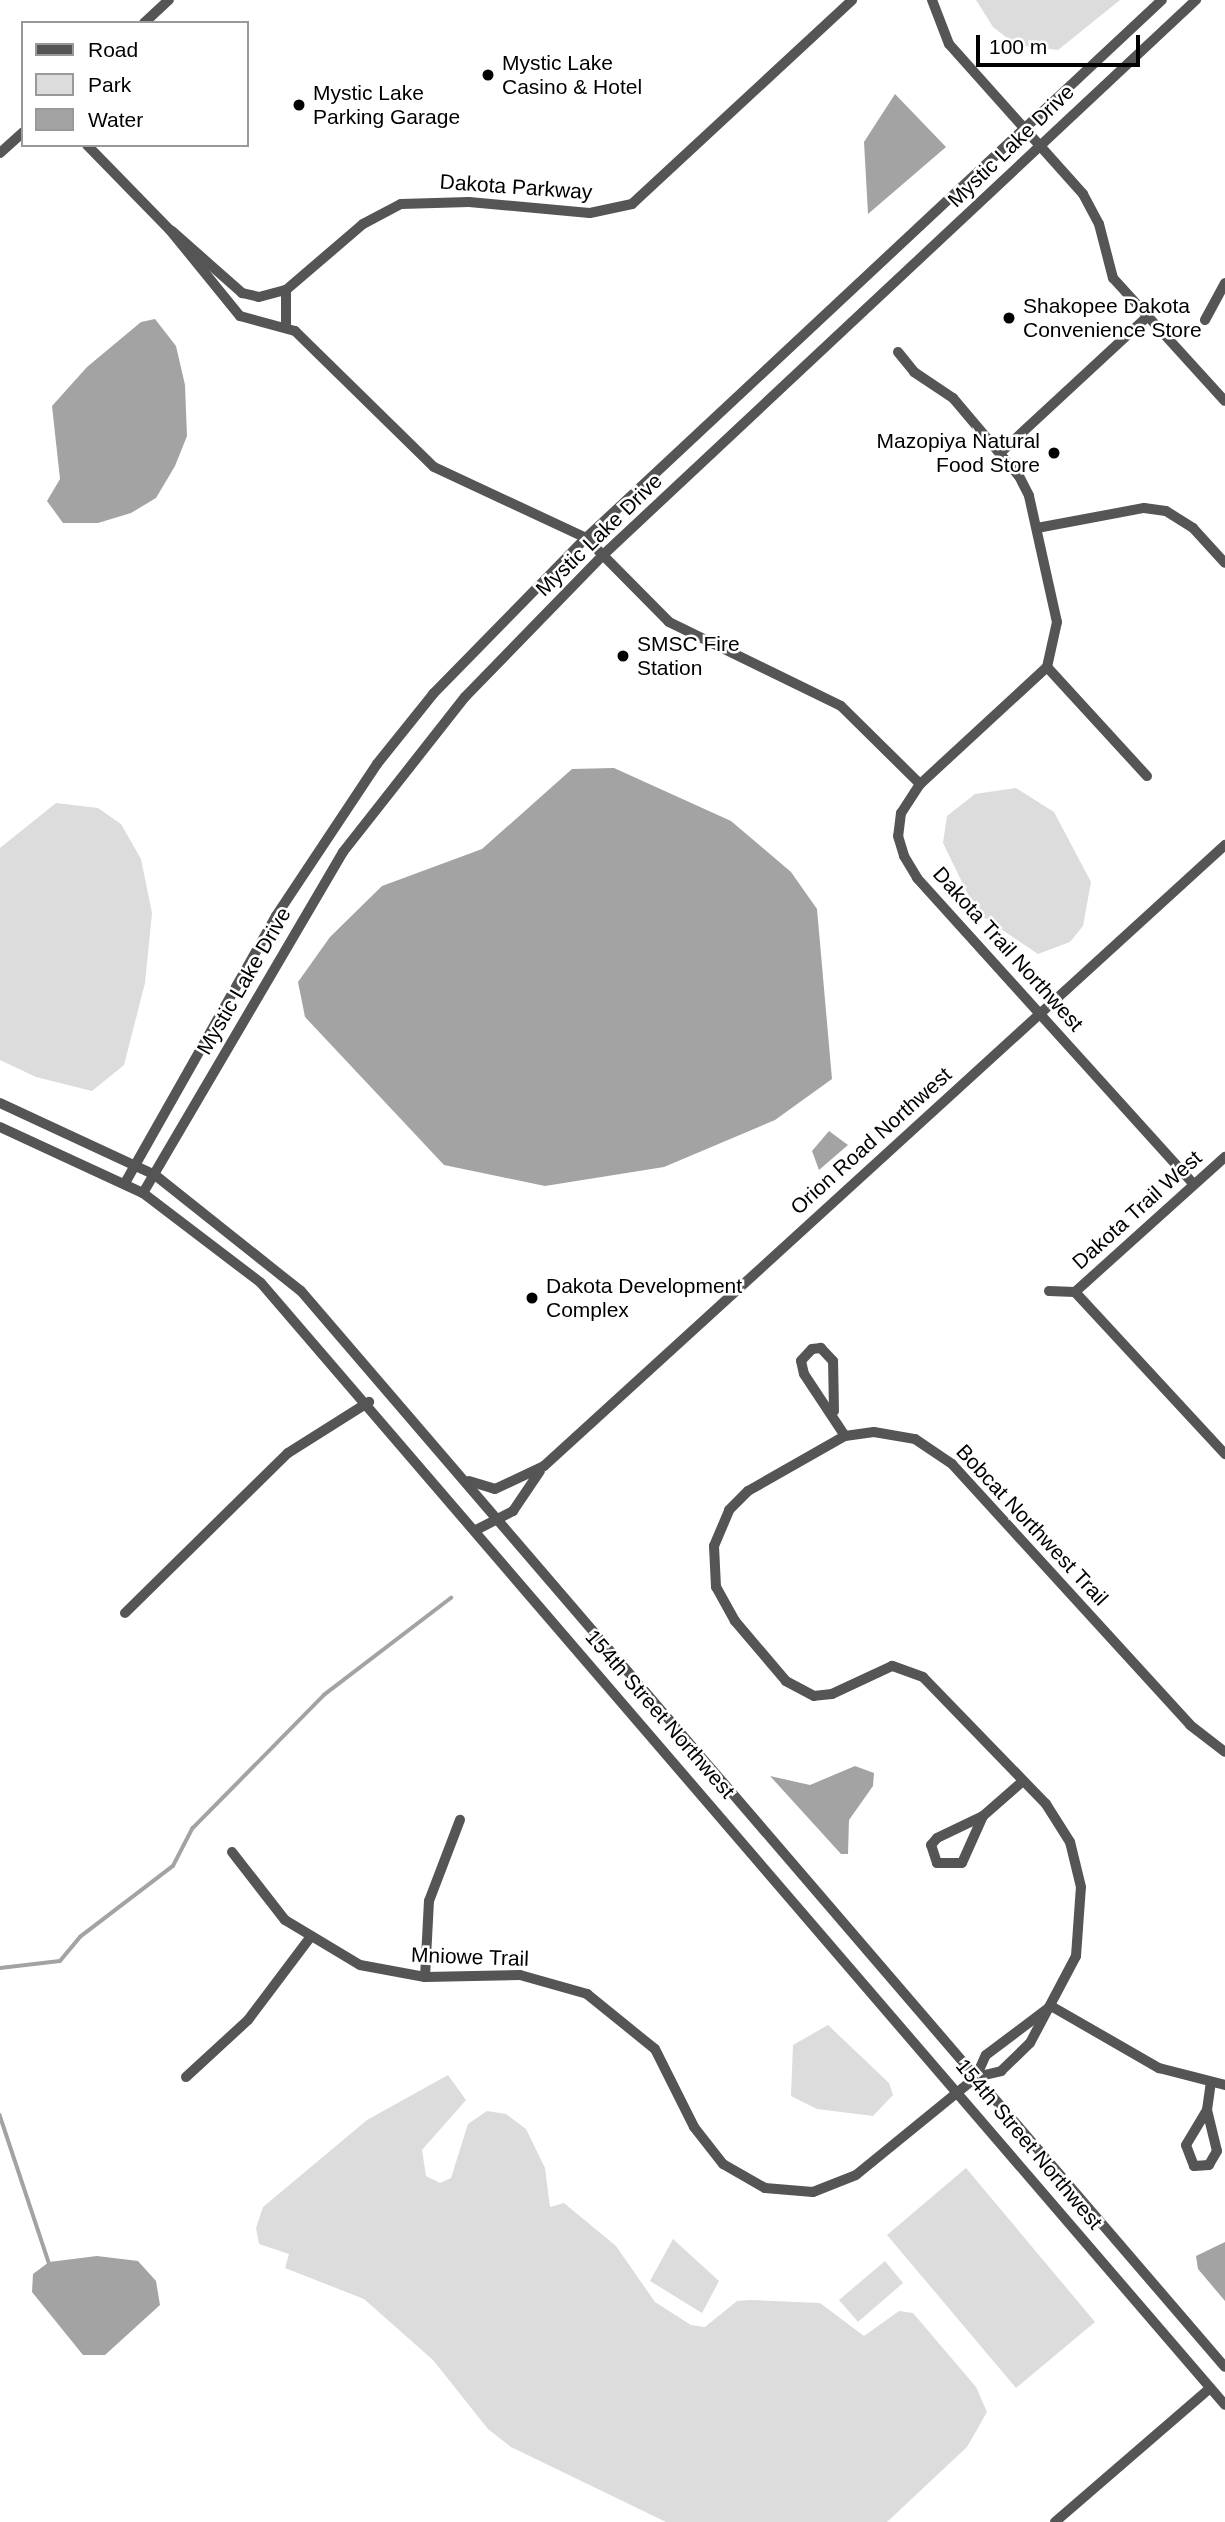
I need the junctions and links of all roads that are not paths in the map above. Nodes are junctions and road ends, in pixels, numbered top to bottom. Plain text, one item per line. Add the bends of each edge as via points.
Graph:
1 (169, 0) edge
2 (852, 0) edge
3 (932, 0) edge
4 (1162, 0) edge
5 (1196, 0) edge
6 (146, 21) edge
7 (1021, 129) junction
8 (21, 134) edge
9 (89, 147) edge
10 (1038, 149) junction
11 (0, 153) edge
12 (170, 230) junction
13 (1225, 283) edge
14 (286, 290) junction
15 (1147, 317) junction
16 (1205, 320) dead end
17 (286, 324) junction
18 (898, 352) dead end
19 (1225, 401) edge
20 (1000, 453) junction
21 (1037, 528) junction
22 (586, 538) junction
23 (602, 556) junction
24 (1225, 563) edge
25 (1047, 667) junction
26 (1147, 776) dead end
27 (920, 784) junction
28 (1225, 845) edge
29 (1040, 1013) junction
30 (0, 1103) edge
31 (0, 1128) edge
32 (1225, 1157) edge
33 (135, 1165) junction
34 (155, 1175) junction
35 (125, 1184) junction
36 (1194, 1185) junction
37 (143, 1194) junction
38 (1049, 1292) dead end
39 (1075, 1292) junction
40 (369, 1402) junction
41 (834, 1411) junction
42 (845, 1436) junction
43 (1225, 1454) edge
44 (544, 1466) junction
45 (457, 1473) junction
46 (498, 1519) junction
47 (476, 1530) junction
48 (125, 1613) dead end
49 (1225, 1752) edge
50 (1023, 1781) junction
51 (983, 1816) junction
52 (460, 1820) dead end
53 (232, 1852) dead end
54 (309, 1939) junction
55 (425, 1977) junction
56 (1051, 2006) junction
57 (186, 2077) dead end
58 (976, 2077) junction
59 (1211, 2083) junction
60 (1225, 2085) edge
61 (959, 2091) junction
62 (1207, 2110) junction
63 (1225, 2367) edge
64 (1210, 2388) junction
65 (1225, 2405) edge
66 (1055, 2522) edge

1 - 6 street
2 - 14 street, Dakota Parkway via 632,204 590,213 469,202 401,204 363,224
3 - 7 street via 950,44
4 - 7 street, Mystic Lake Drive
5 - 10 street, Mystic Lake Drive
7 - 10 street
7 - 22 street, Mystic Lake Drive
8 - 11 street
9 - 12 street
10 - 15 street via 1083,194 1099,225 1113,278
10 - 23 street, Mystic Lake Drive
12 - 14 street via 242,293 259,297
12 - 17 street via 186,258 240,316
13 - 16 street
14 - 17 street
15 - 19 street
15 - 20 street
17 - 22 street via 434,467
18 - 20 street via 914,372 953,398
20 - 21 street via 1029,496
21 - 24 street via 1144,508 1166,511 1193,528
21 - 25 street via 1056,622
22 - 23 street
22 - 33 street, Mystic Lake Drive via 493,628 377,764 276,916
23 - 27 street via 686,634 862,721
23 - 34 street, Mystic Lake Drive via 465,697 351,841
25 - 26 street
25 - 27 street, Dakota Trail Northwest
27 - 29 street, Dakota Trail Northwest via 901,813 898,836 904,856
28 - 29 street, Orion Road Northwest
29 - 36 street, Dakota Trail Northwest
29 - 44 street, Orion Road Northwest
30 - 33 street, 154th Street Northwest
31 - 35 street, 154th Street Northwest
32 - 36 street, Dakota Trail West
33 - 34 street, 154th Street Northwest
33 - 35 street, Mystic Lake Drive
34 - 37 street, Mystic Lake Drive
34 - 45 street, 154th Street Northwest via 301,1291
35 - 37 street, 154th Street Northwest
36 - 39 street, Dakota Trail West
37 - 40 street, 154th Street Northwest via 261,1283
38 - 39 street
39 - 43 street
40 - 47 street, 154th Street Northwest
40 - 48 street via 289,1452
41 - 41 street via 833,1361 821,1348 812,1349 802,1361 804,1374
41 - 42 street
42 - 49 street, Bobcat Northwest Trail via 894,1433 952,1464 1190,1725
42 - 50 street, Bobcat Northwest Trail via 748,1491 729,1510 711,1565 723,1605 799,1691 832,1694 876,1669 907,1667
44 - 45 street, Orion Road Northwest via 495,1489 482,1489
44 - 46 street, Orion Road Northwest via 513,1511
45 - 46 street, 154th Street Northwest
46 - 47 street, Orion Road Northwest
46 - 58 street, 154th Street Northwest
47 - 61 street, 154th Street Northwest
50 - 51 street
50 - 56 street, Bobcat Northwest Trail via 1064,1831 1081,1887 1076,1956
51 - 51 street via 937,1838 931,1845 937,1863 962,1863
52 - 55 street via 429,1901
53 - 54 street, Mniowe Trail via 256,1887
54 - 55 street, Mniowe Trail via 360,1965
54 - 57 street via 248,2020
55 - 61 street, Mniowe Trail via 520,1975 587,1994 655,2049 694,2127 723,2164 765,2188 789,2194 835,2188
56 - 58 street, Bobcat Northwest Trail via 986,2056
56 - 58 street, Bobcat Northwest Trail via 1030,2043 1001,2071
56 - 59 street via 1159,2068
58 - 61 street, Bobcat Northwest Trail
58 - 63 street, 154th Street Northwest
59 - 60 street
59 - 62 street
61 - 64 street, 154th Street Northwest
62 - 62 street via 1186,2145 1194,2166 1209,2165 1217,2151
64 - 65 street, 154th Street Northwest
64 - 66 street

